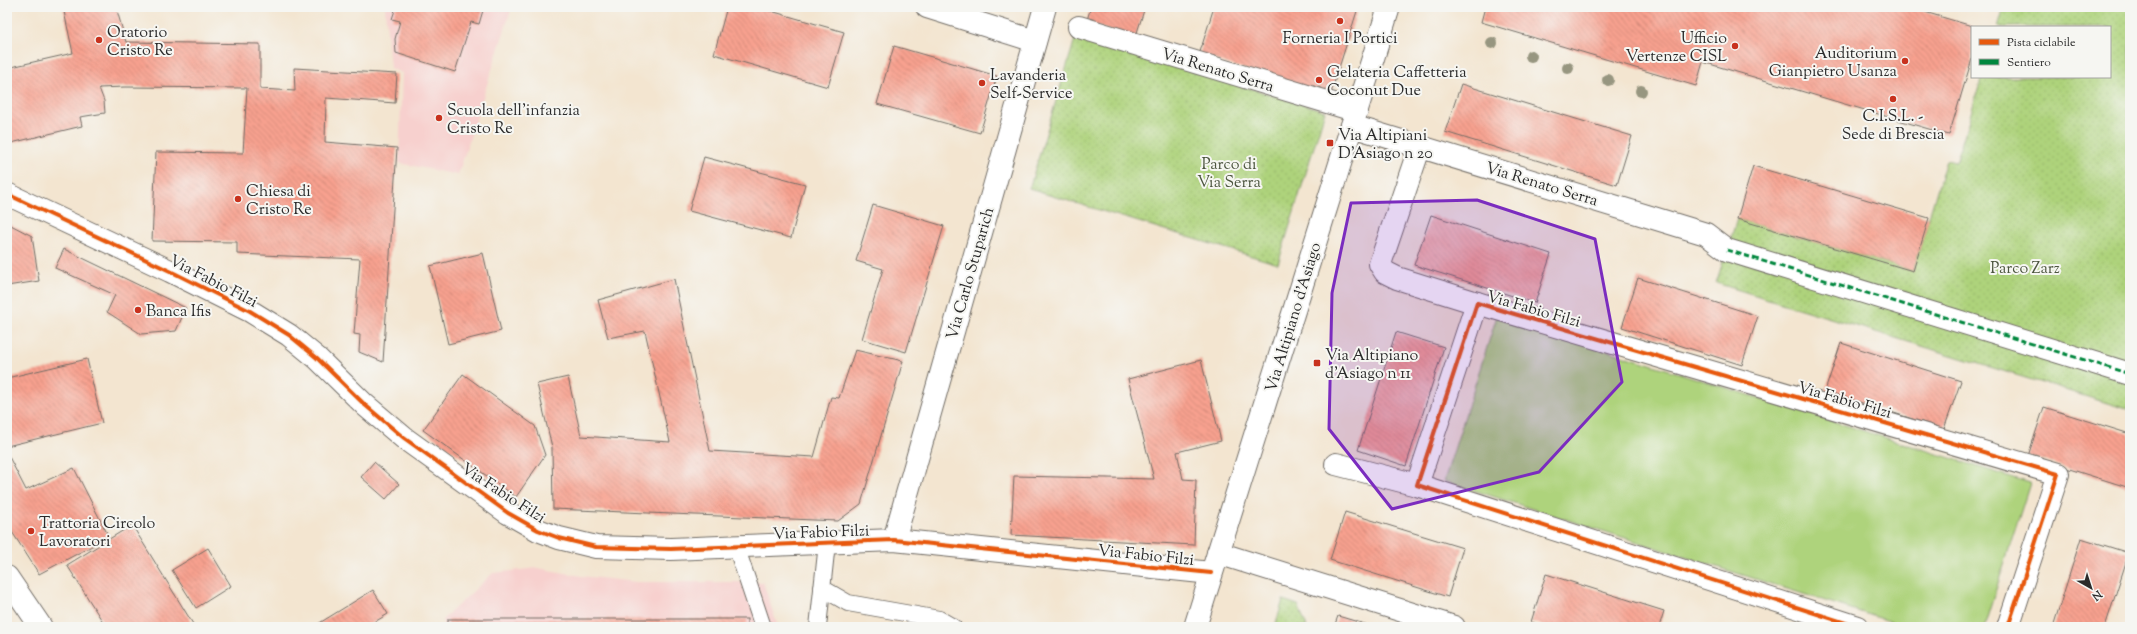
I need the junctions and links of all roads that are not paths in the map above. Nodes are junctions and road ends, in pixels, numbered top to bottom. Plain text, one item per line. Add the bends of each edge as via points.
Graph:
1 (926, 7) edge
2 (1045, 7) edge
3 (1389, 7) edge
4 (1079, 27) dead end
5 (1034, 41) junction
6 (1354, 118) junction
7 (1420, 146) junction
8 (7, 194) edge
9 (1477, 303) junction
10 (2130, 374) edge
11 (1336, 464) dead end
12 (1417, 485) junction
13 (894, 540) junction
14 (827, 543) junction
15 (736, 546) junction
16 (1215, 563) junction
17 (7, 577) edge
18 (822, 588) junction
19 (33, 624) edge
20 (763, 627) edge
21 (818, 627) edge
22 (953, 627) edge
23 (1194, 627) edge
24 (1454, 627) edge
25 (1858, 627) edge
26 (2008, 627) edge

1 - 5 street
2 - 5 street, Via Carlo Stuparich
3 - 6 street, Via Altipiano d'Asiago
4 - 6 street, Via Renato Serra
5 - 13 street, Via Carlo Stuparich
6 - 7 street, Via Renato Serra
6 - 16 street, Via Altipiano d'Asiago
7 - 9 street, Via Fabio Filzi via 1380,264 1385,272 1397,278
7 - 10 street, Via Renato Serra via 1706,234 1727,250
8 - 15 street, Via Fabio Filzi via 177,274 250,311 289,335 404,438 508,513 538,530 596,547 671,549
9 - 12 street, Via Fabio Filzi
9 - 26 street, Via Fabio Filzi via 2058,474
11 - 12 street
12 - 25 street
13 - 14 street, Via Fabio Filzi
13 - 16 street, Via Fabio Filzi
14 - 15 street, Via Fabio Filzi
14 - 18 lane
15 - 20 lane
16 - 23 street, Via Altipiano d'Asiago
16 - 24 street, Via Fabio Filzi
17 - 19 street
18 - 21 lane
18 - 22 lane via 848,603 939,619

